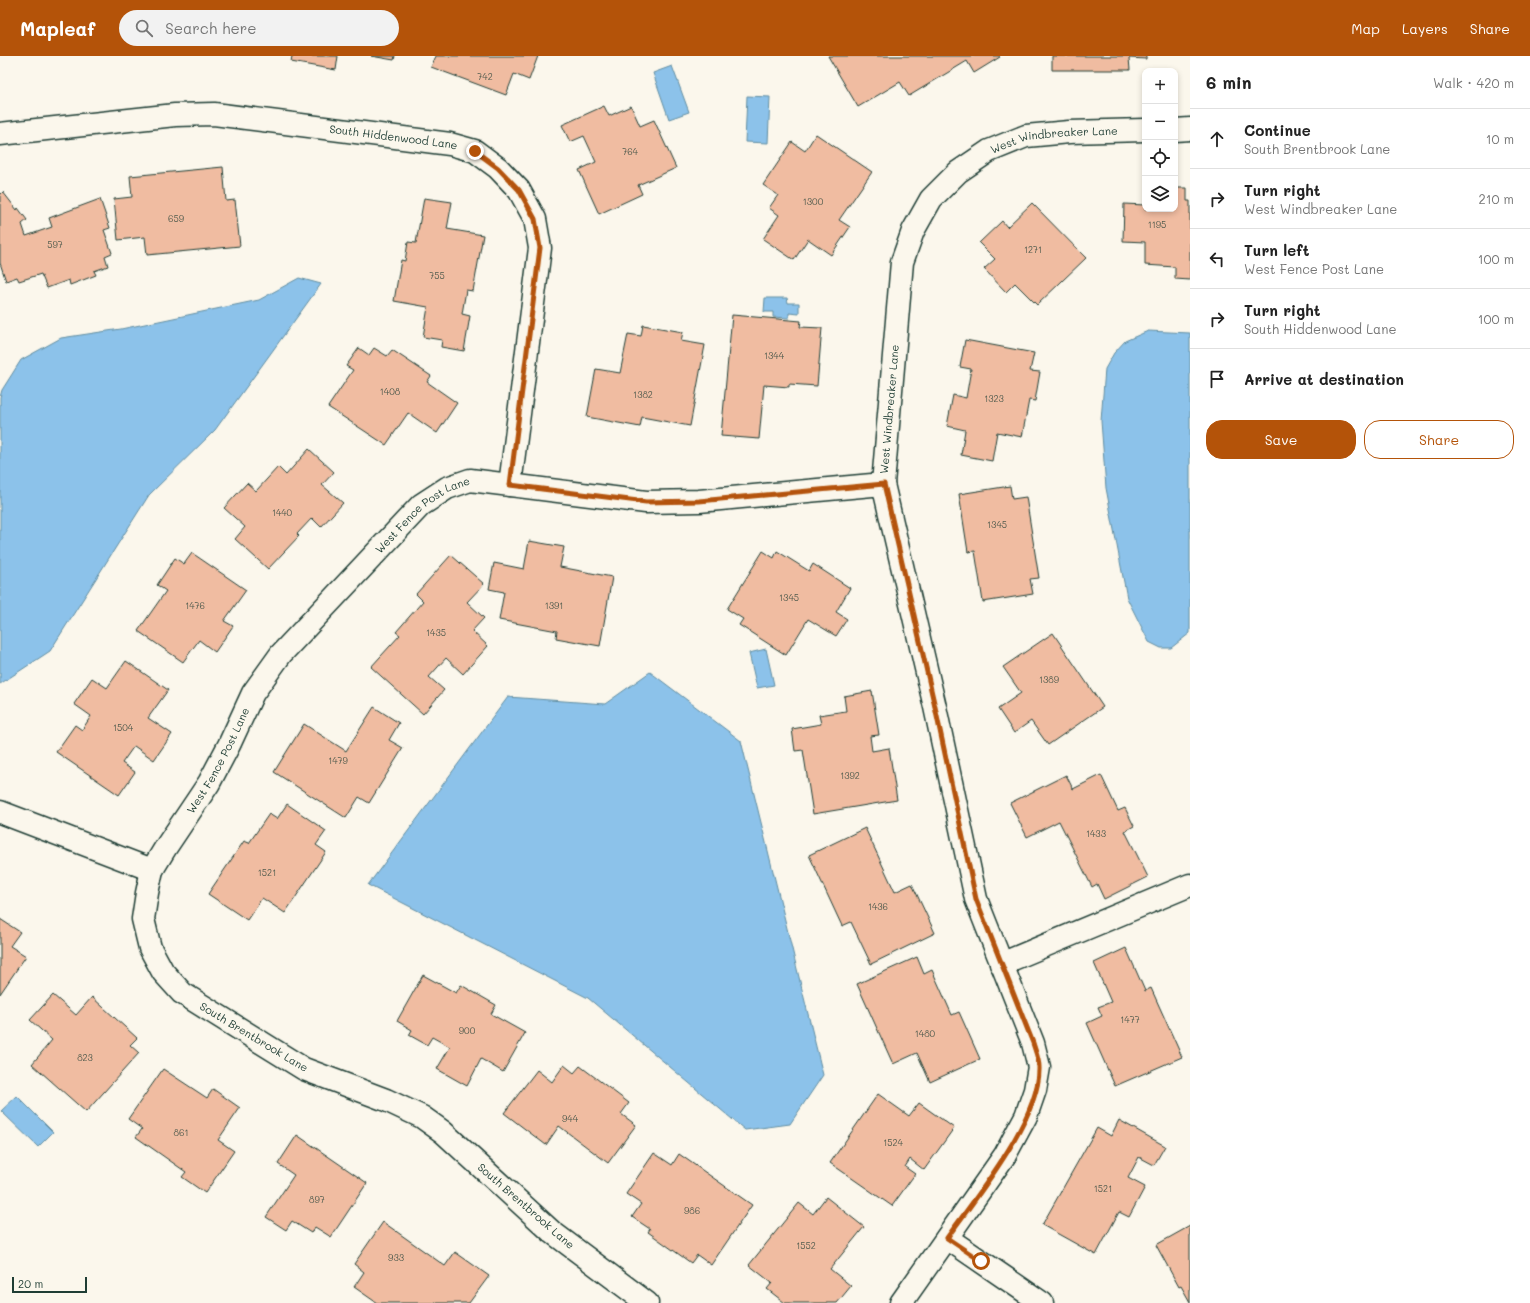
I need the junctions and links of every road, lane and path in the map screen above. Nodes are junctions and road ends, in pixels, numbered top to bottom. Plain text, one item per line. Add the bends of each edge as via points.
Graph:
1 (1142, 130) edge
2 (1178, 130) edge
3 (1190, 130) edge
4 (0, 134) edge
5 (884, 484) junction
6 (510, 485) junction
7 (0, 812) edge
8 (152, 870) junction
9 (1190, 885) edge
10 (1001, 964) junction
11 (947, 1238) junction
12 (647, 1303) edge
13 (901, 1303) edge
14 (1042, 1303) edge

1 - 5 street, West Windbreaker Lane via 1026,136 989,151 958,172 931,199 913,231 902,262
2 - 3 street
4 - 6 street, South Hiddenwood Lane via 175,115 214,114 450,144 475,151 498,168 519,190 535,219 540,248
5 - 6 street, West Fence Post Lane via 699,501 646,502
5 - 10 street, West Windbreaker Lane via 976,899
6 - 8 street, West Fence Post Lane via 470,480 447,488 421,505 281,654 253,692 209,783
7 - 8 street
8 - 12 street, South Brentbrook Lane via 143,919 150,948 163,972 182,993 304,1069 386,1100 443,1132 552,1232
9 - 10 street
10 - 11 street, West Windbreaker Lane via 1033,1043 1039,1067 1036,1090 1026,1116 1005,1155
11 - 13 street, West Windbreaker Lane
11 - 14 street

